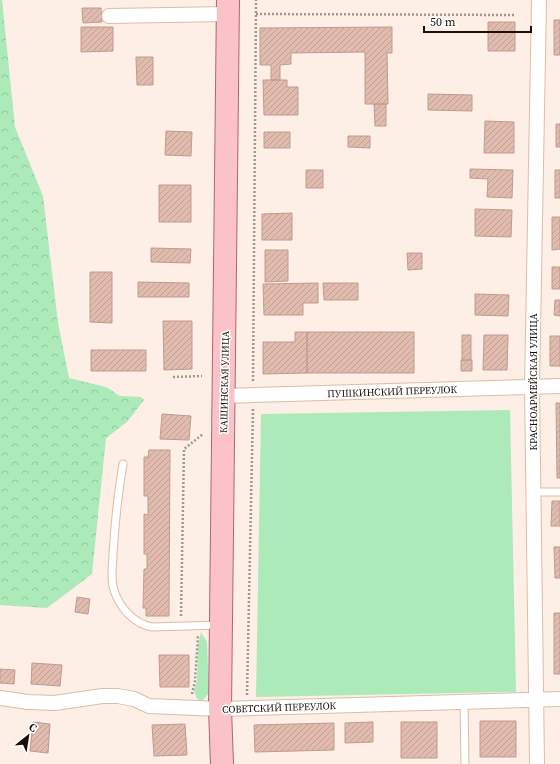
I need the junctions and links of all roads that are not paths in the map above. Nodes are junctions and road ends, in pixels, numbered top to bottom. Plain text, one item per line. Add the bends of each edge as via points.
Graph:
1 (539, 0) edge
2 (228, 7) edge
3 (109, 16) dead end
4 (532, 386) junction
5 (560, 386) edge
6 (224, 396) junction
7 (123, 464) dead end
8 (533, 492) junction
9 (560, 492) edge
10 (221, 625) junction
11 (0, 698) edge
12 (560, 699) edge
13 (535, 700) junction
14 (464, 702) junction
15 (220, 709) junction
16 (222, 764) edge
17 (465, 764) edge
18 (537, 764) edge

1 - 4 street, КРАСНОАРМЕЙСКАЯ УЛИЦА
2 - 3 street
2 - 6 main road, КАШИНСКАЯ УЛИЦА
4 - 5 street, ПУШКИНСКИЙ ПЕРЕУЛОК
4 - 6 street, ПУШКИНСКИЙ ПЕРЕУЛОК
4 - 8 street, КРАСНОАРМЕЙСКАЯ УЛИЦА
6 - 10 main road, КАШИНСКАЯ УЛИЦА
7 - 10 lane via 116,504 112,576 113,589 125,610 144,626
8 - 9 lane
8 - 13 street, КРАСНОАРМЕЙСКАЯ УЛИЦА
10 - 15 main road, КАШИНСКАЯ УЛИЦА
11 - 15 street, СОВЕТСКИЙ ПЕРЕУЛОК via 55,703 118,696 134,699 148,706
12 - 13 street, СОВЕТСКИЙ ПЕРЕУЛОК
13 - 14 street, СОВЕТСКИЙ ПЕРЕУЛОК
13 - 18 street, КРАСНОАРМЕЙСКАЯ УЛИЦА
14 - 15 street, СОВЕТСКИЙ ПЕРЕУЛОК
14 - 17 lane
15 - 16 main road, КАШИНСКАЯ УЛИЦА

